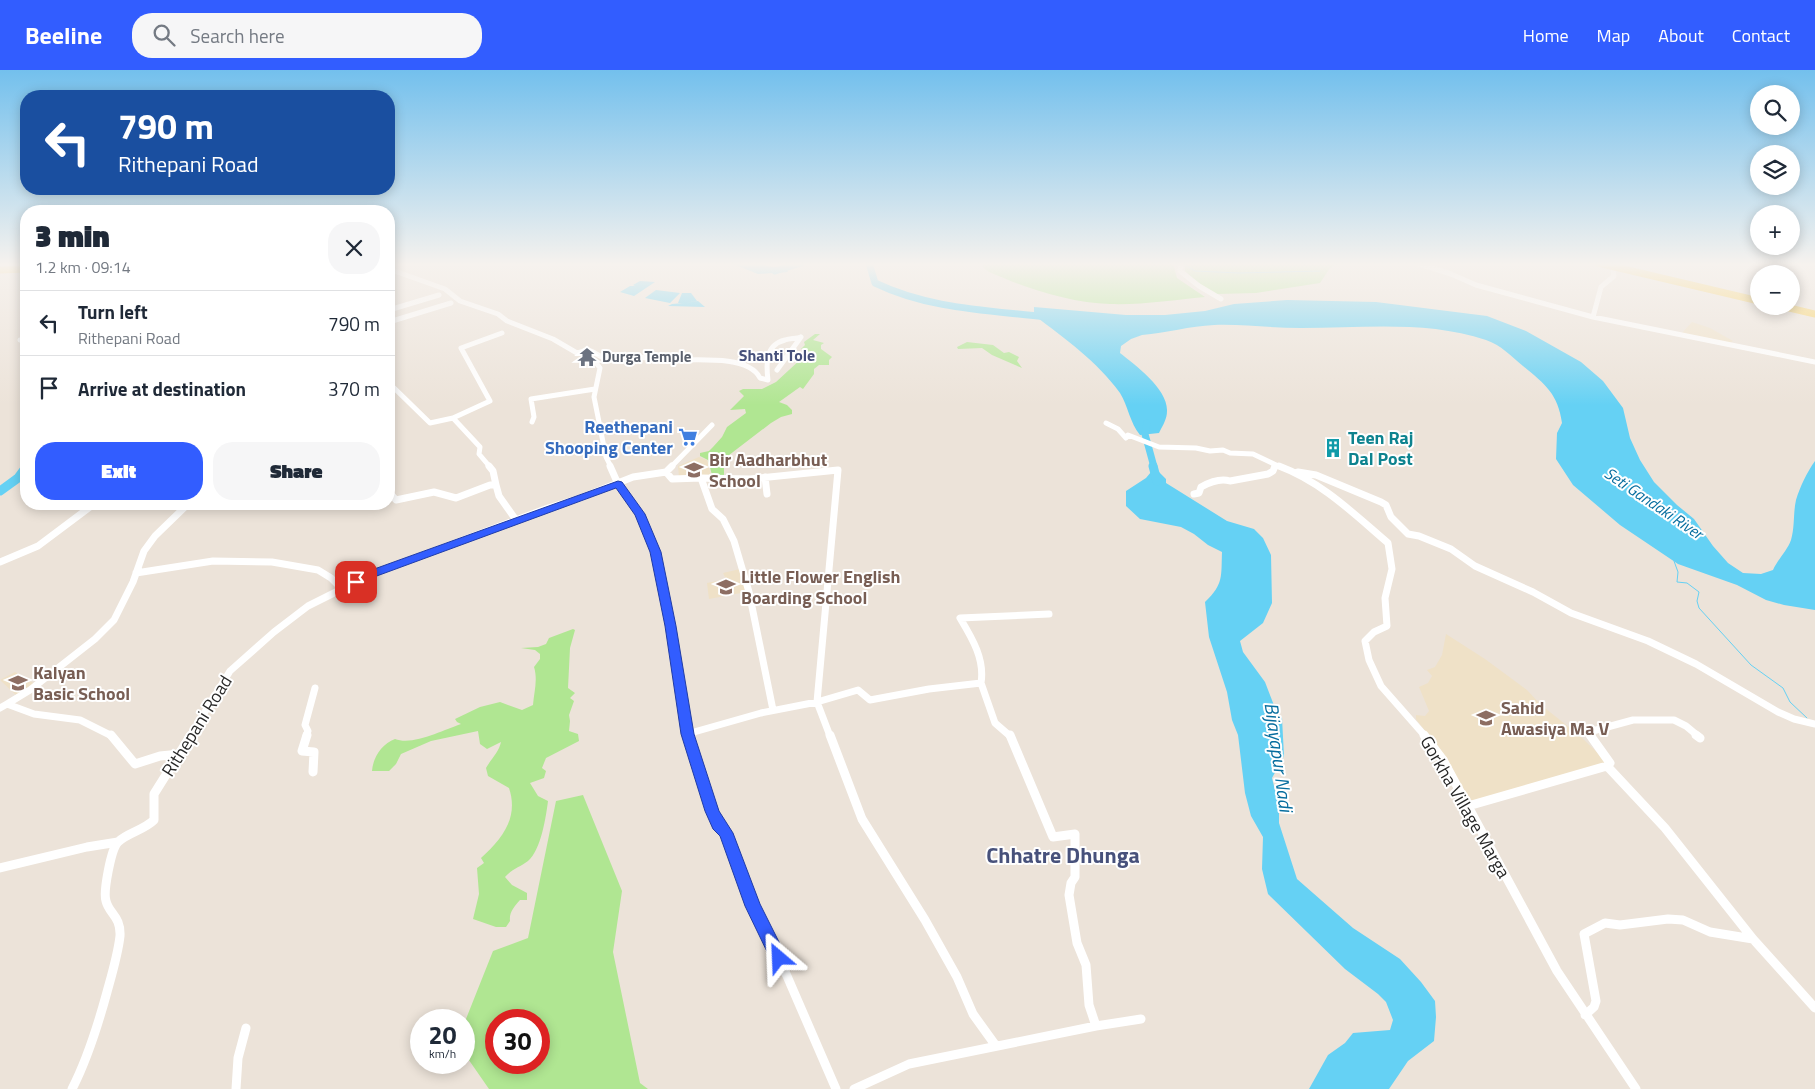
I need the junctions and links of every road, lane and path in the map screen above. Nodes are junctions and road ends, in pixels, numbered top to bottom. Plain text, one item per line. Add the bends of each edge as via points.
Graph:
1 (426, 311) edge
2 (489, 311) edge
3 (1571, 311) edge
4 (1594, 311) edge
5 (1800, 311) edge
6 (1815, 314) edge
7 (1592, 317) junction
8 (395, 320) edge
9 (502, 333) dead end
10 (586, 350) junction
11 (1815, 362) edge
12 (777, 370) dead end
13 (595, 389) junction
14 (395, 390) edge
15 (453, 418) junction
16 (532, 422) dead end
17 (1106, 422) dead end
18 (712, 425) dead end
19 (1276, 466) junction
20 (1293, 470) junction
21 (666, 472) junction
22 (765, 477) junction
23 (701, 478) junction
24 (618, 484) junction
25 (496, 485) junction
26 (767, 494) dead end
27 (1194, 494) dead end
28 (395, 499) edge
29 (86, 510) edge
30 (182, 510) edge
31 (516, 520) junction
32 (0, 562) edge
33 (136, 573) junction
34 (343, 590) junction
35 (1049, 614) dead end
36 (980, 683) junction
37 (315, 688) dead end
38 (818, 702) junction
39 (4, 706) edge
40 (773, 710) junction
41 (1815, 724) edge
42 (687, 734) junction
43 (1700, 738) dead end
44 (180, 754) junction
45 (1606, 766) junction
46 (313, 772) dead end
47 (1468, 806) junction
48 (118, 842) junction
49 (0, 868) edge
50 (1753, 939) junction
51 (1815, 1008) edge
52 (1585, 1015) junction
53 (1141, 1019) dead end
54 (1096, 1026) junction
55 (246, 1028) dead end
56 (996, 1046) junction
57 (72, 1089) edge
58 (236, 1089) edge
59 (836, 1089) edge
60 (854, 1089) edge
61 (1636, 1089) edge

1 - 8 street
2 - 10 street via 577,353
3 - 7 street
4 - 7 street
5 - 6 main road
7 - 11 street
9 - 15 street via 461,348 490,401
10 - 12 street via 613,360 628,356 658,360 721,359 728,364 754,369 760,378 768,380 765,362 770,350 779,342 801,337
10 - 13 street via 600,368
13 - 16 street via 532,399
13 - 24 street via 606,457
14 - 15 street via 430,423
15 - 25 street via 480,448 479,454 493,471
17 - 19 street, Gorkha Village Marga via 1121,430 1126,438 1133,436 1152,445 1253,454
18 - 21 street
19 - 20 street, Gorkha Village Marga
19 - 27 street via 1268,474 1210,482
20 - 41 street via 1316,475 1381,502 1408,534 1451,549 1475,566 1563,609 1648,641 1696,664 1778,712
20 - 47 street, Gorkha Village Marga via 1316,484 1388,543 1392,569 1385,598 1387,626 1365,641 1369,660 1381,686 1418,726
21 - 23 street via 672,479
21 - 24 street, Rithepani Road via 633,477
22 - 23 street
22 - 26 street
22 - 38 street via 838,470
23 - 40 street via 712,509 723,520 734,541 749,592
24 - 31 street, Rithepani Road
24 - 42 street via 640,514 655,552
25 - 28 street via 456,498 434,492
25 - 31 street via 499,496
29 - 32 street via 38,546
30 - 33 street via 144,550
31 - 34 street, Rithepani Road via 370,575
33 - 34 street via 214,561 272,562 318,570
33 - 39 street via 114,620 30,690
34 - 44 street, Rithepani Road via 308,606 230,671
35 - 36 street via 960,618 976,644 983,676
36 - 38 street via 870,700 858,690
36 - 54 street via 995,723 1009,733 1053,837 1075,834 1075,877 1070,884 1070,912 1086,965 1089,1005
37 - 46 street via 302,751 314,752
38 - 40 street
38 - 56 street via 862,820 925,920 973,1014
39 - 44 street via 80,720 111,734 135,764
40 - 42 street
42 - 59 street via 712,811 726,833 753,906
43 - 45 street via 1674,720 1633,720 1593,730 1589,732 1591,739 1608,757 1610,763
44 - 48 street, Rithepani Road via 154,794 154,820 149,826
45 - 47 street
45 - 50 street via 1665,828
47 - 52 street, Gorkha Village Marga via 1518,902
48 - 49 street
48 - 57 street via 105,894 106,902 117,917 120,934 97,1029
50 - 51 street
50 - 52 street via 1710,932 1683,920 1648,920 1620,925 1606,923 1595,927 1584,934 1596,1001
52 - 61 street, Gorkha Village Marga
53 - 54 street
54 - 56 street
55 - 58 street via 239,1048
56 - 60 street via 909,1064

